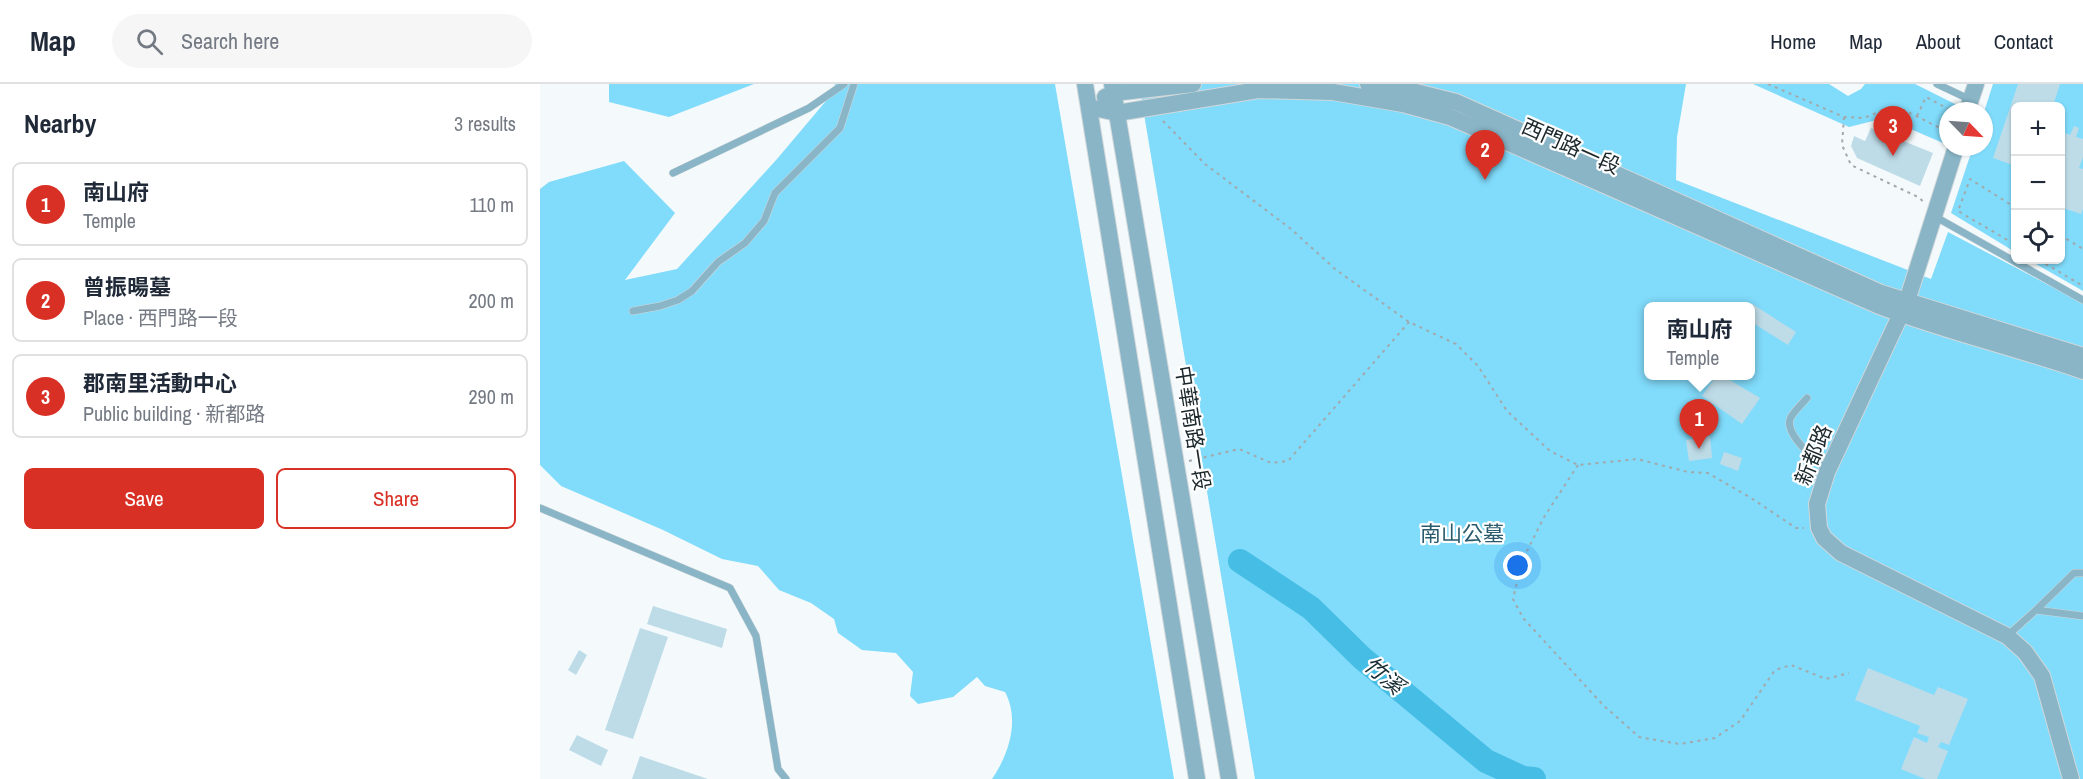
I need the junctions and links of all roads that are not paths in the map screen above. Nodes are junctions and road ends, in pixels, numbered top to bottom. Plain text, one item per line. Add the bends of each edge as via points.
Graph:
1 (844, 84) edge
2 (854, 84) edge
3 (1085, 84) edge
4 (1193, 84) edge
5 (1368, 84) edge
6 (1937, 84) edge
7 (1113, 88) edge
8 (1971, 98) edge
9 (1089, 107) junction
10 (1117, 113) junction
11 (1953, 156) edge
12 (674, 173) dead end
13 (1934, 216) junction
14 (2083, 300) edge
15 (1904, 307) junction
16 (633, 311) dead end
17 (2083, 356) edge
18 (2083, 371) edge
19 (1807, 398) dead end
20 (1827, 472) junction
21 (540, 508) edge
22 (2083, 573) edge
23 (2036, 610) junction
24 (2083, 616) edge
25 (2007, 636) junction
26 (786, 779) edge
27 (1197, 779) edge
28 (1229, 779) edge
29 (2072, 779) edge

1 - 12 lane via 809,108
2 - 16 lane via 840,128 775,194 764,222 745,243 718,262 692,291 678,300
3 - 9 street
4 - 7 street
5 - 15 street, 西門路一段 via 1456,102 1881,293
6 - 8 lane
7 - 9 street
7 - 10 street, 中華南路一段
9 - 10 street, 西門路一段
9 - 27 street
10 - 15 street, 西門路一段 via 1258,90 1333,92 1403,104 1450,117 1807,276
10 - 28 street, 中華南路一段
11 - 13 street, 新都路
13 - 14 lane
13 - 15 street, 新都路
15 - 17 street, 西門路一段
15 - 18 street, 西門路一段
15 - 20 street, 新都路
19 - 20 lane via 1789,425 1792,434
20 - 25 street, 新都路 via 1818,504 1824,538 1841,553
21 - 26 lane via 730,588 756,636 778,769
22 - 23 lane via 2074,573
23 - 24 lane
23 - 25 lane
25 - 29 street via 2025,652 2042,676

